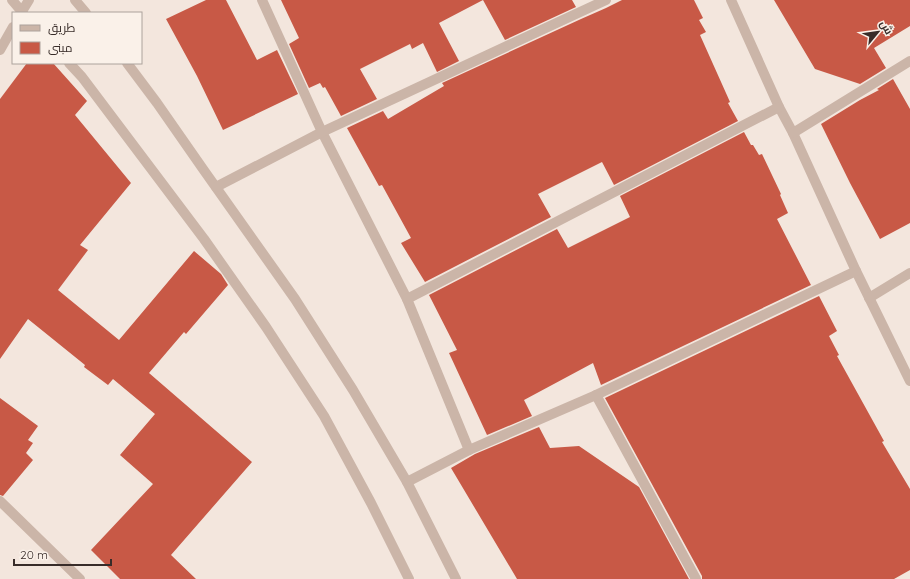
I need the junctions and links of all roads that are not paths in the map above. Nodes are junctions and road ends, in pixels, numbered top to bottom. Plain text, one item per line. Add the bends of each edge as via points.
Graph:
1 (12, 0) edge
2 (29, 0) edge
3 (75, 0) edge
4 (262, 0) edge
5 (606, 0) edge
6 (731, 0) edge
7 (21, 12) edge
8 (23, 12) edge
9 (85, 12) edge
10 (12, 29) edge
11 (0, 50) edge
12 (910, 61) edge
13 (70, 64) edge
14 (128, 64) edge
15 (778, 107) junction
16 (322, 132) junction
17 (792, 133) junction
18 (216, 187) junction
19 (856, 272) junction
20 (910, 273) edge
21 (869, 298) junction
22 (407, 299) junction
23 (910, 382) edge
24 (596, 395) junction
25 (469, 450) junction
26 (407, 482) junction
27 (0, 501) edge
28 (80, 579) edge
29 (409, 579) edge
30 (456, 579) edge
31 (696, 579) edge

1 - 7 street
2 - 8 street
3 - 9 street
4 - 16 street
5 - 16 street
6 - 15 street
10 - 11 street
12 - 17 street
13 - 29 street via 204,239 324,416
14 - 18 street
15 - 17 street
15 - 22 street
16 - 18 street
16 - 22 street
17 - 19 street
18 - 26 street via 295,299
19 - 21 street
19 - 24 street
20 - 21 street
21 - 23 street
22 - 25 street
24 - 25 street
24 - 31 street
25 - 26 street
26 - 30 street
27 - 28 street

